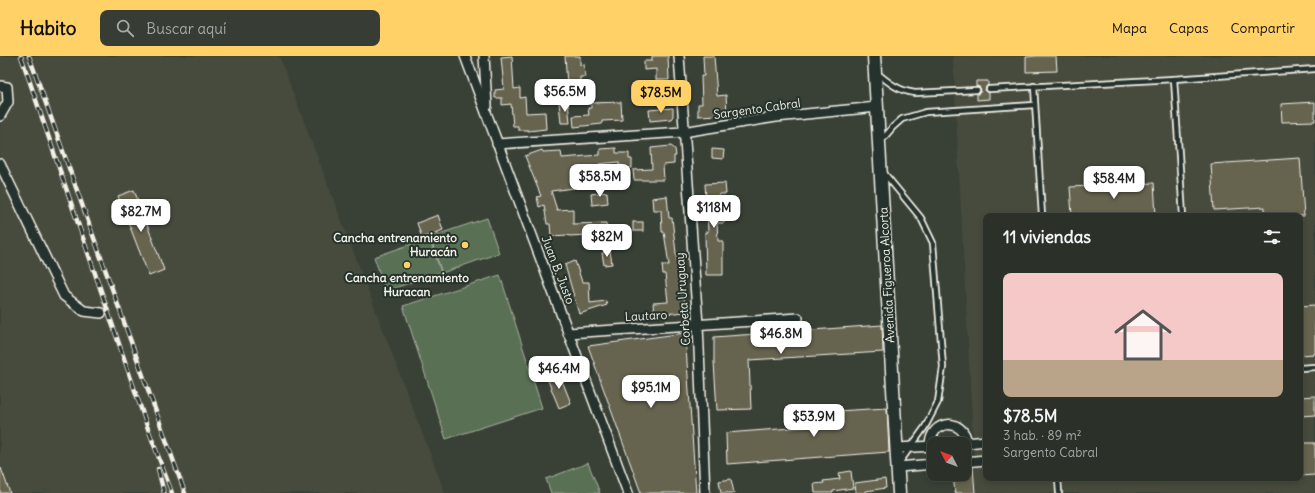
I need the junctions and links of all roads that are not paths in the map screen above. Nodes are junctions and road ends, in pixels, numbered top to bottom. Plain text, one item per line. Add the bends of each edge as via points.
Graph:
1 (465, 56) edge
2 (484, 56) edge
3 (679, 56) edge
4 (874, 56) edge
5 (1315, 69) edge
6 (875, 72) junction
7 (1174, 79) junction
8 (0, 86) edge
9 (1034, 86) junction
10 (988, 89) dead end
11 (977, 90) dead end
12 (1035, 105) junction
13 (877, 107) junction
14 (0, 116) edge
15 (488, 117) junction
16 (683, 132) junction
17 (498, 144) junction
18 (879, 145) junction
19 (0, 164) edge
20 (880, 169) junction
21 (1042, 213) edge
22 (1183, 213) edge
23 (101, 313) dead end
24 (798, 318) dead end
25 (698, 325) junction
26 (568, 333) junction
27 (1315, 367) edge
28 (1303, 368) edge
29 (932, 437) edge
30 (966, 437) edge
31 (983, 441) edge
32 (971, 443) edge
33 (927, 446) edge
34 (911, 447) junction
35 (897, 448) junction
36 (983, 460) edge
37 (971, 461) edge
38 (927, 464) edge
39 (898, 466) junction
40 (1058, 481) edge
41 (628, 493) edge
42 (705, 493) edge
43 (899, 493) edge
44 (1059, 493) edge

1 - 15 street, Juan B. Justo
2 - 15 street
3 - 16 street, Corbeta Uruguay
4 - 6 main road, Avenida Figueroa Alcorta
5 - 7 lane
6 - 11 lane via 890,84 908,92
6 - 13 main road, Avenida Figueroa Alcorta
7 - 9 lane
7 - 22 lane
8 - 14 street via 7,87 8,102
9 - 10 lane
9 - 12 lane
12 - 18 lane via 915,114 892,126
12 - 21 lane
13 - 16 street, Sargento Cabral via 776,117
13 - 18 main road, Avenida Figueroa Alcorta
15 - 17 street, Juan B. Justo
16 - 17 street, Sargento Cabral
16 - 25 street, Corbeta Uruguay
17 - 26 street, Juan B. Justo
18 - 20 main road, Avenida Figueroa Alcorta
19 - 23 street via 64,296 84,311
20 - 34 lane via 921,218 933,243 943,368 938,402 926,427
20 - 35 main road, Avenida Figueroa Alcorta
24 - 25 street, Lautaro
25 - 26 street, Lautaro
25 - 42 street, Corbeta Uruguay
26 - 41 street, Juan B. Justo
27 - 28 lane
29 - 30 street via 936,429 947,424 959,428
31 - 32 street
33 - 34 street
34 - 35 street
34 - 39 lane
35 - 39 main road, Avenida Figueroa Alcorta
36 - 37 street
38 - 39 street
39 - 43 main road, Avenida Figueroa Alcorta
40 - 44 lane

